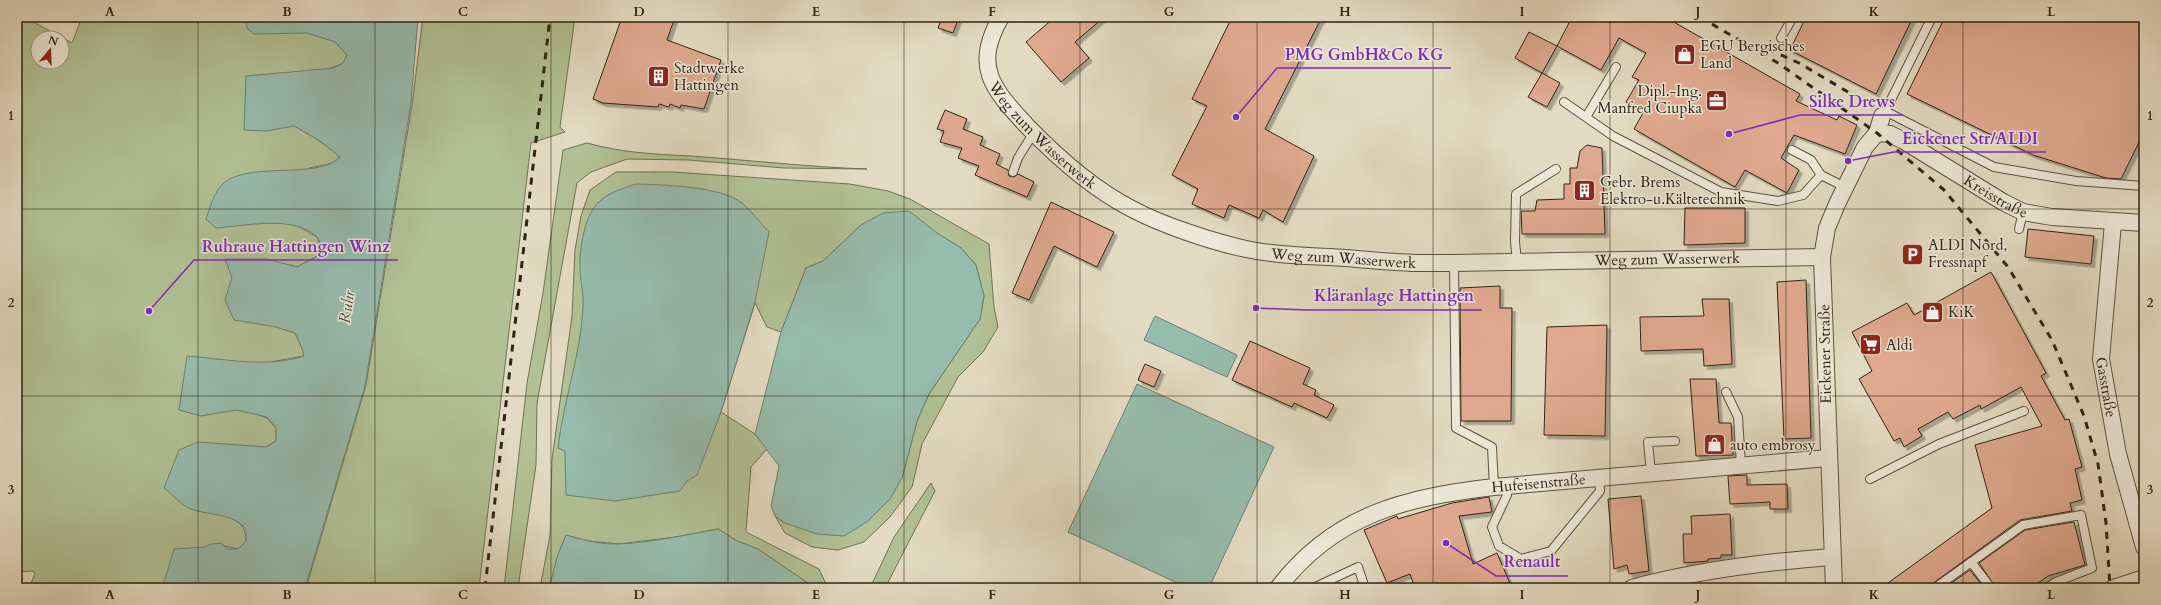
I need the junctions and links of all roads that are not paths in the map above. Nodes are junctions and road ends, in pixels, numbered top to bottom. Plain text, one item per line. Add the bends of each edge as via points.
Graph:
1 (1001, 17) edge
2 (1793, 17) edge
3 (1932, 17) edge
4 (1781, 38) dead end
5 (1616, 67) dead end
6 (1564, 102) dead end
7 (1883, 114) junction
8 (1586, 117) junction
9 (1034, 132) junction
10 (1877, 133) junction
11 (1792, 150) dead end
12 (1556, 169) dead end
13 (1013, 172) dead end
14 (1821, 175) junction
15 (2144, 186) edge
16 (1845, 187) junction
17 (2023, 212) junction
18 (2113, 222) junction
19 (2144, 223) edge
20 (2019, 229) dead end
21 (1822, 257) junction
22 (1517, 261) junction
23 (1454, 262) junction
24 (1726, 392) dead end
25 (2024, 410) dead end
26 (1675, 441) dead end
27 (1828, 458) junction
28 (1741, 465) junction
29 (1651, 473) junction
30 (1599, 477) junction
31 (1870, 479) dead end
32 (1500, 486) junction
33 (2139, 513) edge
34 (2144, 547) edge
35 (1832, 557) junction
36 (1971, 562) junction
37 (2144, 578) edge
38 (1664, 584) edge
39 (1278, 588) edge
40 (1313, 588) edge
41 (1365, 588) edge
42 (1632, 588) edge
43 (1834, 588) edge
44 (1935, 588) edge
45 (1991, 588) edge
46 (2047, 588) edge
47 (2113, 588) edge

1 - 9 street, Weg zum Wasserwerk via 991,34 988,50 990,75 1000,96
2 - 4 lane
3 - 7 lane
5 - 8 lane
6 - 8 lane
7 - 10 street
7 - 15 lane via 1994,167 2076,181
8 - 14 lane via 1613,136 1721,192 1778,201 1803,195
9 - 13 lane via 1018,158
9 - 23 street, Weg zum Wasserwerk via 1086,178 1112,197 1154,220 1210,239 1245,249 1281,254 1421,263
10 - 16 street, Eickener Straße via 1866,147
10 - 17 street, Kreisstraße via 1890,134 1904,141
11 - 14 lane via 1811,160
12 - 22 lane via 1516,194 1514,242
14 - 16 lane
16 - 21 street, Eickener Straße via 1827,228
17 - 18 street, Kreisstraße via 2052,218
17 - 20 lane
18 - 19 street, Kreisstraße
18 - 33 street, Gasstraße via 2100,359 2118,454
21 - 22 street, Weg zum Wasserwerk
21 - 27 street, Eickener Straße
22 - 23 street, Weg zum Wasserwerk
23 - 32 lane via 1456,428 1492,447
24 - 28 lane via 1738,417
25 - 31 lane via 1939,444
26 - 29 lane via 1648,442
27 - 28 street, Hufeisenstraße
27 - 35 street, Eickener Straße
28 - 29 street, Hufeisenstraße
29 - 30 street, Hufeisenstraße
30 - 32 street, Hufeisenstraße
30 - 32 lane via 1600,490 1551,551 1521,559 1499,546 1492,527 1507,495
32 - 39 street, Hufeisenstraße via 1443,493 1361,518 1323,542 1291,570
33 - 34 street, Gasstraße
35 - 38 street via 1727,568
35 - 43 street, Eickener Straße
36 - 44 lane
36 - 45 lane
36 - 46 lane via 2023,525 2081,515 2092,568
37 - 47 street
38 - 42 street
40 - 41 lane via 1358,567

